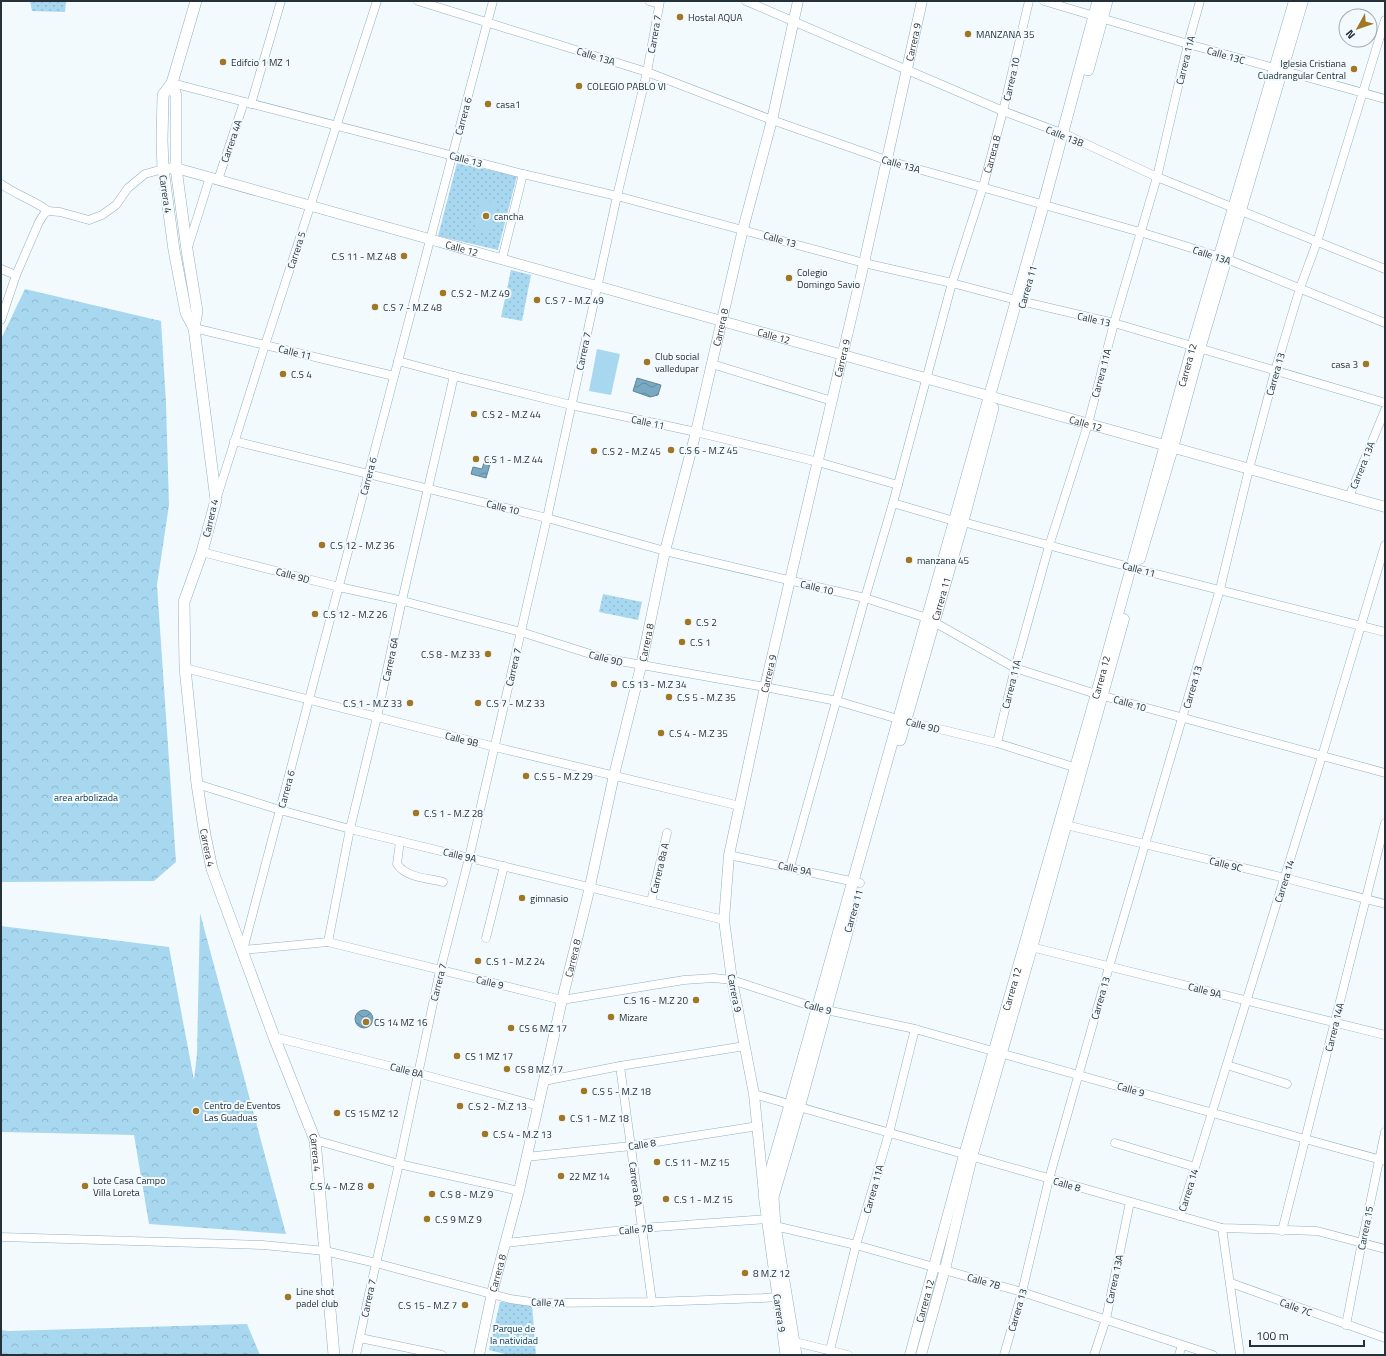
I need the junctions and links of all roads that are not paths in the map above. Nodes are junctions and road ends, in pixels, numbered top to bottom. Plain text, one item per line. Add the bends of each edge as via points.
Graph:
1 (196, 1) edge
2 (281, 1) edge
3 (377, 1) edge
4 (418, 1) edge
5 (493, 1) edge
6 (649, 1) edge
7 (746, 1) edge
8 (798, 1) edge
9 (922, 1) edge
10 (1029, 1) edge
11 (1044, 1) edge
12 (1098, 1) edge
13 (1107, 1) edge
14 (1200, 1) edge
15 (1294, 1) edge
16 (1303, 1) edge
17 (660, 3) edge
18 (1098, 17) junction
19 (1385, 20) edge
20 (488, 22) junction
21 (793, 22) junction
22 (1188, 44) junction
23 (906, 69) junction
24 (1279, 70) junction
25 (647, 72) junction
26 (172, 83) junction
27 (1363, 93) junction
28 (1385, 99) edge
29 (248, 103) junction
30 (1003, 111) junction
31 (772, 120) junction
32 (336, 126) junction
33 (1066, 135) junction
34 (452, 156) junction
35 (886, 160) junction
36 (176, 168) junction
37 (163, 169) junction
38 (523, 174) junction
39 (1156, 177) junction
40 (214, 179) junction
41 (1, 184) edge
42 (983, 187) junction
43 (617, 196) junction
44 (310, 206) junction
45 (1047, 206) junction
46 (1237, 210) junction
47 (48, 211) junction
48 (743, 229) junction
49 (1140, 232) junction
50 (430, 239) junction
51 (1317, 242) junction
52 (187, 250) junction
53 (1222, 258) junction
54 (502, 259) junction
55 (864, 263) junction
56 (1, 269) edge
57 (1385, 269) edge
58 (16, 275) junction
59 (952, 283) junction
60 (597, 286) junction
61 (1300, 288) junction
62 (1020, 301) junction
63 (1, 320) edge
64 (722, 321) junction
65 (1114, 323) junction
66 (1385, 323) edge
67 (194, 328) junction
68 (265, 345) junction
69 (1196, 348) junction
70 (843, 354) junction
71 (398, 361) junction
72 (712, 364) junction
73 (1275, 371) junction
74 (394, 376) junction
75 (454, 376) junction
76 (926, 378) junction
77 (992, 397) junction
78 (832, 401) junction
79 (1385, 403) edge
80 (571, 405) junction
81 (1385, 410) edge
82 (1088, 424) junction
83 (696, 432) junction
84 (234, 441) junction
85 (1169, 447) junction
86 (818, 462) junction
87 (1249, 469) junction
88 (369, 474) junction
89 (898, 485) junction
90 (428, 489) junction
91 (1349, 497) junction
92 (216, 500) junction
93 (893, 503) junction
94 (1385, 507) edge
95 (547, 518) junction
96 (958, 522) junction
97 (1385, 545) edge
98 (1049, 546) junction
99 (665, 551) junction
100 (202, 552) junction
101 (1134, 568) junction
102 (790, 580) junction
103 (339, 587) junction
104 (1220, 589) junction
105 (865, 598) junction
106 (403, 601) junction
107 (930, 621) junction
108 (1361, 625) junction
109 (521, 632) junction
110 (1385, 632) edge
111 (641, 666) junction
112 (185, 668) junction
113 (1015, 668) junction
114 (766, 687) junction
115 (1100, 695) junction
116 (309, 700) junction
117 (837, 701) junction
118 (377, 717) junction
119 (1183, 718) junction
120 (902, 719) junction
121 (997, 743) junction
122 (495, 747) junction
123 (1322, 756) junction
124 (1079, 768) junction
125 (1385, 773) edge
126 (614, 775) junction
127 (197, 784) junction
128 (740, 806) junction
129 (280, 810) junction
130 (1385, 823) edge
131 (1066, 825) junction
132 (350, 829) junction
133 (667, 833) dead end
134 (400, 841) junction
135 (1146, 844) junction
136 (729, 855) junction
137 (469, 858) junction
138 (504, 866) junction
139 (790, 867) junction
140 (1285, 878) junction
141 (444, 882) dead end
142 (857, 882) junction
143 (590, 887) junction
144 (1366, 900) junction
145 (651, 902) junction
146 (1385, 904) edge
147 (724, 920) junction
148 (486, 938) dead end
149 (328, 942) junction
150 (1028, 947) junction
151 (243, 950) junction
152 (1109, 967) junction
153 (441, 971) junction
154 (732, 980) junction
155 (562, 1000) junction
156 (1247, 1001) junction
157 (821, 1008) junction
158 (1335, 1023) junction
159 (916, 1028) junction
160 (1385, 1035) edge
161 (274, 1037) junction
162 (745, 1046) junction
163 (998, 1051) junction
164 (1227, 1065) junction
165 (620, 1066) junction
166 (417, 1073) junction
167 (1079, 1074) junction
168 (544, 1081) junction
169 (1287, 1084) dead end
170 (754, 1094) junction
171 (538, 1106) junction
172 (795, 1106) junction
173 (1212, 1112) junction
174 (758, 1126) junction
175 (1385, 1132) edge
176 (889, 1133) junction
177 (1305, 1139) junction
178 (315, 1140) junction
179 (1115, 1144) dead end
180 (631, 1146) junction
181 (526, 1156) junction
182 (968, 1156) junction
183 (1382, 1160) edge
184 (399, 1164) junction
185 (1195, 1167) junction
186 (1048, 1179) junction
187 (519, 1191) junction
188 (768, 1195) junction
189 (1130, 1202) junction
190 (1180, 1216) junction
191 (771, 1222) junction
192 (642, 1228) junction
193 (1222, 1228) junction
194 (1282, 1231) junction
195 (1, 1237) edge
196 (1362, 1242) junction
197 (505, 1243) junction
198 (856, 1245) junction
199 (1385, 1249) edge
200 (325, 1251) junction
201 (376, 1263) junction
202 (934, 1267) junction
203 (945, 1269) junction
204 (1231, 1283) junction
205 (1022, 1292) junction
206 (492, 1293) junction
207 (778, 1297) junction
208 (652, 1302) junction
209 (1106, 1319) junction
210 (1346, 1325) junction
211 (360, 1338) junction
212 (1385, 1338) edge
213 (789, 1340) junction
214 (1182, 1345) junction
215 (830, 1350) junction
216 (334, 1355) edge
217 (356, 1355) edge
218 (442, 1355) edge
219 (479, 1355) edge
220 (786, 1355) edge
221 (796, 1355) edge
222 (848, 1355) edge
223 (910, 1355) edge
224 (921, 1355) edge
225 (1004, 1355) edge
226 (1094, 1355) edge
227 (1179, 1355) edge
228 (1213, 1355) edge
229 (1240, 1355) edge

1 - 26 main road, Carrera 4
2 - 29 street, Carrera 4A
3 - 32 street, Carrera 5
4 - 20 street, Calle 13A
5 - 20 street, Carrera 6
6 - 17 street
7 - 21 street, Calle 13B
8 - 21 street, Carrera 8
9 - 23 street, Carrera 9
10 - 30 street, Carrera 10
11 - 18 street, Calle 13C
12 - 18 main road, Carrera 11
13 - 18 main road, Carrera 11
14 - 22 street, Carrera 11A
15 - 24 street, Carrera 12
16 - 24 street, Carrera 12
17 - 25 street, Carrera 7
18 - 22 street, Calle 13C
18 - 33 main road, Carrera 11
19 - 27 street, Carrera 13
20 - 25 street, Calle 13A
20 - 34 street, Carrera 6
21 - 23 street, Calle 13B
21 - 31 street, Carrera 8
22 - 24 street, Calle 13C
22 - 39 street, Carrera 11A
23 - 30 street, Calle 13B
23 - 35 street, Carrera 9
24 - 27 street, Calle 13C
24 - 46 street, Carrera 12
25 - 31 street, Calle 13A
25 - 43 street, Carrera 7
26 - 29 street, Calle 13
26 - 36 main road, Carrera 4 via 176,96
26 - 37 main road, Carrera 4 via 163,95
27 - 28 street, Calle 13C
27 - 51 street, Carrera 13
29 - 32 street, Calle 13
29 - 40 street, Carrera 4A
30 - 33 street, Calle 13B
30 - 42 street, Carrera 8
31 - 35 street, Calle 13A
31 - 48 street, Carrera 8
32 - 34 street, Calle 13
32 - 44 street, Carrera 5
33 - 39 street, Calle 13B
33 - 45 main road, Carrera 11
34 - 38 street, Calle 13
34 - 50 street, Carrera 6
35 - 42 street, Calle 13A
35 - 55 street, Carrera 9
36 - 37 street, Calle 12
36 - 40 street, Calle 12
36 - 52 main road, Carrera 4
37 - 47 street via 145,174 128,188 116,205 89,220
37 - 67 main road, Carrera 4 via 186,313
38 - 43 street, Calle 13
38 - 54 street
39 - 46 street, Calle 13B
39 - 49 street, Carrera 11A
40 - 44 street, Calle 12
40 - 52 street, Carrera 4A
41 - 47 street
42 - 45 street, Calle 13A
42 - 59 street, Carrera 8
43 - 48 street, Calle 13
43 - 60 street, Carrera 7
44 - 50 street, Calle 12
44 - 68 street, Carrera 5
45 - 49 street, Calle 13A
45 - 62 main road, Carrera 11
46 - 51 street, Calle 13B
46 - 53 street, Carrera 12
47 - 58 street via 39,222
48 - 55 street, Calle 13
48 - 64 street, Carrera 8
49 - 53 street, Calle 13A
49 - 65 street, Carrera 11A
50 - 54 street, Calle 12
50 - 71 street, Carrera 6
51 - 57 street, Calle 13B
51 - 61 street, Carrera 13
52 - 67 main road, Carrera 4 via 197,311
53 - 61 street, Calle 13A
53 - 69 street, Carrera 12
54 - 60 street, Calle 12
55 - 59 street, Calle 13
55 - 70 street, Carrera 9
56 - 58 street
58 - 63 street
59 - 62 street, Calle 13
59 - 76 street, Carrera 8
60 - 64 street, Calle 12
60 - 80 street, Carrera 7
61 - 66 street, Calle 13A
61 - 73 street, Carrera 13
62 - 65 street, Calle 13
62 - 77 main road, Carrera 11
64 - 70 street, Calle 12
64 - 72 street, Carrera 8
65 - 69 street, Calle 13
65 - 82 street, Carrera 11A
67 - 68 street, Calle 11
67 - 92 main road, Carrera 4
68 - 74 street, Calle 11
68 - 84 street, Carrera 5
69 - 73 street, Calle 13
69 - 85 street, Carrera 12
70 - 76 street, Calle 12
70 - 78 street, Carrera 9
71 - 74 street, Carrera 6
71 - 75 street, Calle 11
72 - 78 street
72 - 83 street, Carrera 8
73 - 79 street, Calle 13
73 - 87 street, Carrera 13
74 - 88 street, Carrera 6
75 - 80 street, Calle 11
75 - 90 street, Carrera 6A
76 - 77 street, Calle 12
76 - 89 street, Carrera 8
77 - 82 street, Calle 12
77 - 96 main road, Carrera 11
78 - 86 street, Carrera 9
80 - 83 street, Calle 11
80 - 95 street, Carrera 7
81 - 91 street, Carrera 13A
82 - 85 street, Calle 12
82 - 98 street, Carrera 11A
83 - 86 street, Calle 11
83 - 99 street, Carrera 8
84 - 88 street, Calle 10
84 - 92 street, Carrera 5
85 - 87 street, Calle 12
85 - 101 street, Carrera 12
86 - 89 street, Calle 11
86 - 102 street, Carrera 9
87 - 91 street, Calle 12
87 - 104 street, Carrera 13
88 - 90 street, Calle 10
88 - 103 street, Carrera 6
89 - 93 street, Carrera 8
90 - 95 street, Calle 10
90 - 106 street, Carrera 6A
91 - 94 street, Calle 12
92 - 100 main road, Carrera 4
93 - 96 street, Calle 11
93 - 105 street, Carrera 8
95 - 99 street, Calle 10
95 - 109 street, Carrera 7
96 - 98 street, Calle 11
96 - 107 main road, Carrera 11
97 - 108 street, Carrera 14
98 - 101 street, Calle 11
98 - 113 street, Carrera 11A
99 - 102 street, Calle 10
99 - 111 street, Carrera 8
100 - 103 street, Calle 9D
100 - 112 main road, Carrera 4 via 184,602
101 - 104 street, Calle 11
101 - 115 street, Carrera 12
102 - 105 street, Calle 10
102 - 114 street, Carrera 9
103 - 106 street, Calle 9D
103 - 116 street, Carrera 6
104 - 108 street, Calle 11
104 - 119 street, Carrera 13
105 - 107 street, Calle 10
105 - 117 street, Carrera 8
106 - 109 street, Calle 9D
106 - 118 street, Carrera 6A
107 - 113 street, Calle 10
107 - 120 main road, Carrera 11
108 - 110 street, Calle 11
108 - 123 street, Carrera 14
109 - 111 street, Calle 9D via 603,658
109 - 122 street, Carrera 7
111 - 114 street, Calle 9D
111 - 126 street, Carrera 8
112 - 116 street, Calle 9B
112 - 127 main road, Carrera 4
113 - 115 street, Calle 10
113 - 121 street, Carrera 11A
114 - 117 street, Calle 9D
114 - 128 street, Carrera 9
115 - 119 street, Calle 10
115 - 124 street, Carrera 12
116 - 118 street, Calle 9B
116 - 129 street, Carrera 6
117 - 120 street, Calle 9D
117 - 139 street, Carrera 8
118 - 122 street, Calle 9B
118 - 132 street, Carrera 6A
119 - 123 street, Calle 10
119 - 135 street, Carrera 13
120 - 121 street, Calle 9D
120 - 142 main road, Carrera 11
121 - 124 street, Calle 9D
122 - 126 street, Calle 9B
122 - 137 street, Carrera 7
123 - 125 street, Calle 10
123 - 140 street, Carrera 14
124 - 131 street, Carrera 12
124 - 150 street, Carrera 12
126 - 128 street, Calle 9B
126 - 143 street, Carrera 8
127 - 129 street, Calle 9A
127 - 151 main road, Carrera 4 via 212,869
128 - 136 street, Carrera 9
129 - 132 street, Calle 9A
129 - 151 street, Carrera 6
130 - 144 street, Carrera 14A
131 - 135 street, Calle 9C
131 - 150 street, Carrera 12
132 - 134 street, Calle 9A
132 - 149 street, Carrera 6A
133 - 145 street, Carrera 8a A
134 - 137 street, Calle 9A
134 - 141 street via 397,864 401,870
135 - 140 street, Calle 9C
135 - 152 street, Carrera 13
136 - 139 street, Calle 9A
136 - 147 street, Carrera 9
137 - 138 street, Calle 9A
137 - 153 street, Carrera 7
138 - 143 street, Calle 9A
138 - 148 street
139 - 142 street, Calle 9A
140 - 144 street, Calle 9C
140 - 156 street, Carrera 14
142 - 157 main road, Carrera 11
143 - 145 street, Calle 9A
143 - 155 street, Carrera 8
144 - 146 street, Calle 9C
144 - 158 street, Carrera 14A
145 - 147 street, Calle 9A
147 - 154 street, Carrera 9
149 - 151 street, Calle 9
149 - 153 street, Calle 9
150 - 152 street, Calle 9A
150 - 163 street, Carrera 12
151 - 161 main road, Carrera 4
152 - 156 street, Calle 9A
152 - 167 street, Carrera 13
153 - 155 street, Calle 9
153 - 166 street, Carrera 7
154 - 155 street, Calle 9 via 684,980
154 - 157 street, Calle 9
154 - 162 street, Carrera 9
155 - 168 street, Carrera 8
156 - 158 street, Calle 9A
156 - 164 street, Carrera 14
157 - 159 street, Calle 9
157 - 172 main road, Carrera 11
158 - 160 street, Calle 9A
158 - 177 street, Carrera 14A
159 - 163 street, Calle 9
159 - 176 street, Carrera 11A
161 - 166 street, Calle 8A
161 - 178 main road, Carrera 4
162 - 165 street
162 - 170 street, Carrera 9
163 - 167 street, Calle 9
163 - 182 street, Carrera 12
164 - 169 street
164 - 173 street, Carrera 14
165 - 168 street
165 - 180 street, Carrera 8A
166 - 171 street, Calle 8A
166 - 184 street, Carrera 7
167 - 173 street, Calle 9
167 - 186 street, Carrera 13
168 - 171 street, Carrera 8
170 - 172 street, Calle 8
170 - 174 street, Carrera 9
171 - 181 street, Carrera 8
172 - 176 street, Calle 8
172 - 188 main road, Carrera 11
173 - 177 street, Calle 9
173 - 185 street, Carrera 14
174 - 180 street, Calle 8
174 - 188 street, Carrera 9
175 - 183 street, Carrera 15
176 - 182 street, Calle 8
176 - 198 street, Carrera 11A
177 - 183 street, Calle 9
177 - 194 street, Carrera 14A
178 - 184 street
178 - 200 main road, Carrera 4
179 - 185 street
180 - 181 street, Calle 8
180 - 192 street, Carrera 8A
181 - 187 street, Carrera 8
182 - 186 street, Calle 8
182 - 202 street, Carrera 12
182 - 203 street, Carrera 12
183 - 196 street, Carrera 15
184 - 187 street
184 - 201 street, Carrera 7
185 - 190 street, Carrera 14
186 - 189 street, Calle 8
186 - 205 street, Carrera 13
187 - 197 street, Carrera 8
188 - 191 main road, Carrera 9
189 - 190 street, Calle 8
189 - 209 street, Carrera 13A
190 - 193 street, Calle 8
191 - 192 street, Calle 7B
191 - 198 street, Calle 7B
191 - 207 main road, Carrera 9
191 - 213 main road, Carrera 9
192 - 197 street, Calle 7B
192 - 208 street, Carrera 8A
193 - 194 street, Calle 8
193 - 204 street
194 - 196 street, Calle 8 via 1317,1231
195 - 200 street, Calle 7A via 263,1245
196 - 199 street, Calle 8
196 - 210 street, Carrera 15
197 - 206 street, Carrera 8
198 - 202 street, Calle 7B
198 - 215 street, Carrera 11A
200 - 201 street, Calle 7A
200 - 216 main road, Carrera 4
201 - 206 street, Calle 7A
201 - 211 street, Carrera 7
202 - 203 street, Calle 7B
202 - 223 street, Carrera 12
203 - 205 street, Calle 7B
203 - 224 street, Carrera 12
204 - 210 street, Calle 7C
204 - 229 street
205 - 209 street, Calle 7B
205 - 225 street, Carrera 13
206 - 208 street, Calle 7A via 510,1299 539,1303
206 - 219 street, Carrera 8
207 - 208 street, Calle 7A
207 - 213 main road, Carrera 9
209 - 214 street, Calle 7B
209 - 226 street, Carrera 13A
210 - 212 street, Calle 7C
211 - 217 street, Carrera 7
211 - 218 street
213 - 215 street
213 - 220 main road, Carrera 9
213 - 221 main road, Carrera 9
214 - 227 street
214 - 228 street, Calle 7B
215 - 222 street

